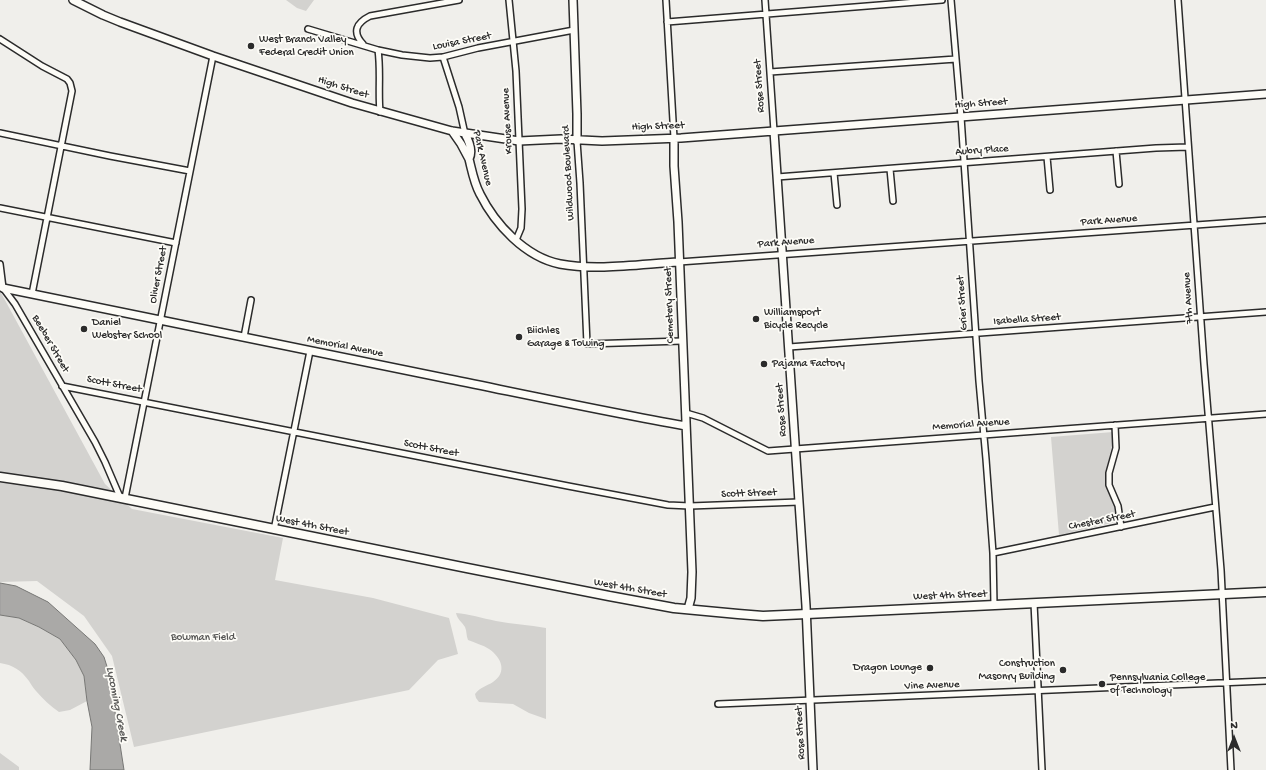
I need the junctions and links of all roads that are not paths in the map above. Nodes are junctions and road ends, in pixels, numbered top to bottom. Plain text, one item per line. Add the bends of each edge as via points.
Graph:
1 (73, 0) edge
2 (459, 0) edge
3 (509, 0) edge
4 (573, 0) edge
5 (666, 0) edge
6 (765, 0) edge
7 (942, 0) edge
8 (951, 0) edge
9 (1178, 0) edge
10 (765, 14) junction
11 (667, 22) junction
12 (308, 29) dead end
13 (574, 30) junction
14 (0, 39) edge
15 (514, 42) junction
16 (364, 46) junction
17 (378, 50) junction
18 (213, 56) junction
19 (443, 57) junction
20 (956, 59) junction
21 (770, 72) junction
22 (1266, 94) edge
23 (1185, 100) junction
24 (380, 112) junction
25 (961, 117) junction
26 (452, 131) junction
27 (774, 131) junction
28 (0, 133) edge
29 (465, 134) junction
30 (674, 138) junction
31 (577, 140) junction
32 (519, 141) junction
33 (62, 146) junction
34 (1188, 147) junction
35 (1116, 151) junction
36 (1047, 157) junction
37 (469, 159) junction
38 (964, 163) junction
39 (890, 169) junction
40 (190, 171) junction
41 (834, 173) junction
42 (777, 177) junction
43 (1119, 184) dead end
44 (1050, 188) dead end
45 (893, 201) dead end
46 (837, 205) dead end
47 (0, 208) edge
48 (47, 218) junction
49 (1266, 220) edge
50 (1194, 226) junction
51 (516, 240) junction
52 (969, 241) junction
53 (176, 243) junction
54 (782, 255) junction
55 (679, 262) junction
56 (0, 264) edge
57 (584, 266) junction
58 (1, 287) edge
59 (32, 294) junction
60 (251, 300) dead end
61 (1266, 312) edge
62 (1200, 317) junction
63 (161, 320) junction
64 (976, 334) junction
65 (244, 338) junction
66 (682, 341) junction
67 (789, 347) junction
68 (310, 351) junction
69 (62, 386) junction
70 (144, 401) junction
71 (686, 413) junction
72 (1266, 414) edge
73 (1208, 418) junction
74 (1115, 425) junction
75 (686, 426) junction
76 (294, 432) junction
77 (984, 435) junction
78 (796, 449) junction
79 (0, 477) edge
80 (123, 498) junction
81 (799, 502) junction
82 (690, 506) junction
83 (1215, 507) junction
84 (1120, 527) junction
85 (274, 530) junction
86 (993, 553) junction
87 (1266, 592) edge
88 (1222, 594) junction
89 (1034, 603) junction
90 (994, 605) junction
91 (688, 610) junction
92 (807, 614) junction
93 (1266, 681) edge
94 (1226, 683) junction
95 (1038, 691) junction
96 (810, 701) junction
97 (718, 704) dead end
98 (813, 770) edge
99 (1042, 770) edge
100 (1231, 770) edge

1 - 18 street, High Street via 120,22
2 - 16 street via 370,16 364,19 356,32
3 - 15 street, Krouse Avenue
4 - 13 street, Wildwood Boulevard
5 - 11 street, Cemetery Street
6 - 10 street, Rose Street
7 - 10 street
8 - 20 street, Grier Street
9 - 23 street, 7th Avenue
10 - 11 street
10 - 21 street, Rose Street
11 - 30 street, Cemetery Street
12 - 16 street, Louisa Street
13 - 15 street, Louisa Street
13 - 31 street, Wildwood Boulevard
14 - 33 street via 70,83 72,97
15 - 19 street, Louisa Street
15 - 32 street, Krouse Avenue
16 - 17 street, Louisa Street
17 - 19 street, Louisa Street via 416,57
17 - 24 street
18 - 24 street, High Street
18 - 40 street, Oliver Street
19 - 29 street, Park Avenue
20 - 21 street
20 - 25 street, Grier Street
21 - 27 street, Rose Street
22 - 23 street, High Street
23 - 25 street, High Street
23 - 34 street, 7th Avenue
24 - 26 street, High Street
25 - 27 street, High Street
25 - 38 street, Grier Street
26 - 29 street, High Street
26 - 37 street
27 - 30 street, High Street
27 - 42 street, Rose Street
28 - 33 street
29 - 32 street, High Street
29 - 37 street, Park Avenue via 472,155
30 - 31 street, High Street
30 - 55 street, Cemetery Street
31 - 32 street, High Street
31 - 57 street, Wildwood Boulevard
32 - 51 street, Krouse Avenue via 523,218
33 - 40 street
33 - 48 street
34 - 35 street, Aubry Place
34 - 50 street, 7th Avenue
35 - 36 street, Aubry Place
35 - 43 street
36 - 38 street, Aubry Place
36 - 44 street
37 - 51 street, Park Avenue via 479,193 502,226
38 - 39 street, Aubry Place
38 - 52 street, Grier Street
39 - 41 street, Aubry Place
39 - 45 street
40 - 53 street, Oliver Street
41 - 42 street, Aubry Place
41 - 46 street
42 - 54 street, Rose Street
47 - 48 street
48 - 53 street
48 - 59 street
49 - 50 street, Park Avenue
50 - 52 street, Park Avenue
50 - 62 street, 7th Avenue
51 - 57 street, Park Avenue via 533,253 548,260 559,264
52 - 54 street, Park Avenue
52 - 64 street, Grier Street
53 - 63 street, Oliver Street
54 - 55 street, Park Avenue
54 - 67 street, Rose Street
55 - 57 street, Park Avenue
55 - 66 street, Cemetery Street
56 - 58 street, Beeber Street
57 - 66 street, Wildwood Boulevard via 587,344
58 - 59 street, Memorial Avenue
58 - 69 street, Beeber Street via 15,304
59 - 63 street, Memorial Avenue
60 - 65 street
61 - 62 street, Isabella Street
62 - 64 street, Isabella Street
62 - 73 street, 7th Avenue
63 - 65 street, Memorial Avenue
63 - 70 street, Oliver Street
64 - 67 street, Isabella Street
64 - 77 street, Grier Street
65 - 68 street, Memorial Avenue
66 - 71 street, Cemetery Street
67 - 78 street, Rose Street
68 - 75 street, Memorial Avenue
68 - 76 street
69 - 70 street, Scott Street
69 - 80 street, Beeber Street via 95,442
70 - 76 street, Scott Street
70 - 80 street, Oliver Street
71 - 75 street, Cemetery Street
71 - 78 street, Memorial Avenue via 703,418 768,451
72 - 73 street, Memorial Avenue
73 - 74 street, Memorial Avenue
73 - 83 street, 7th Avenue
74 - 77 street, Memorial Avenue
74 - 84 street via 1116,448 1108,480 1118,506
75 - 82 street, Cemetery Street
76 - 82 street, Scott Street via 609,494
76 - 85 street
77 - 78 street, Memorial Avenue
77 - 86 street, Grier Street
78 - 81 street, Rose Street
79 - 80 main road, West 4th Street
80 - 85 main road, West 4th Street
81 - 82 street, Scott Street
81 - 92 street, Rose Street
82 - 91 street, Cemetery Street via 692,588
83 - 84 street, Chester Street
83 - 88 street, 7th Avenue
84 - 86 street, Chester Street
85 - 91 main road, West 4th Street
86 - 90 street, Grier Street
87 - 88 main road, West 4th Street
88 - 89 main road, West 4th Street
88 - 94 street, 7th Avenue
89 - 90 main road, West 4th Street
89 - 95 street
90 - 92 main road, West 4th Street
91 - 92 main road, West 4th Street via 763,616
92 - 96 street, Rose Street
93 - 94 street, Vine Avenue
94 - 95 street, Vine Avenue
94 - 100 street, 7th Avenue
95 - 96 street, Vine Avenue
95 - 99 street
96 - 97 street, Vine Avenue
96 - 98 street, Rose Street

